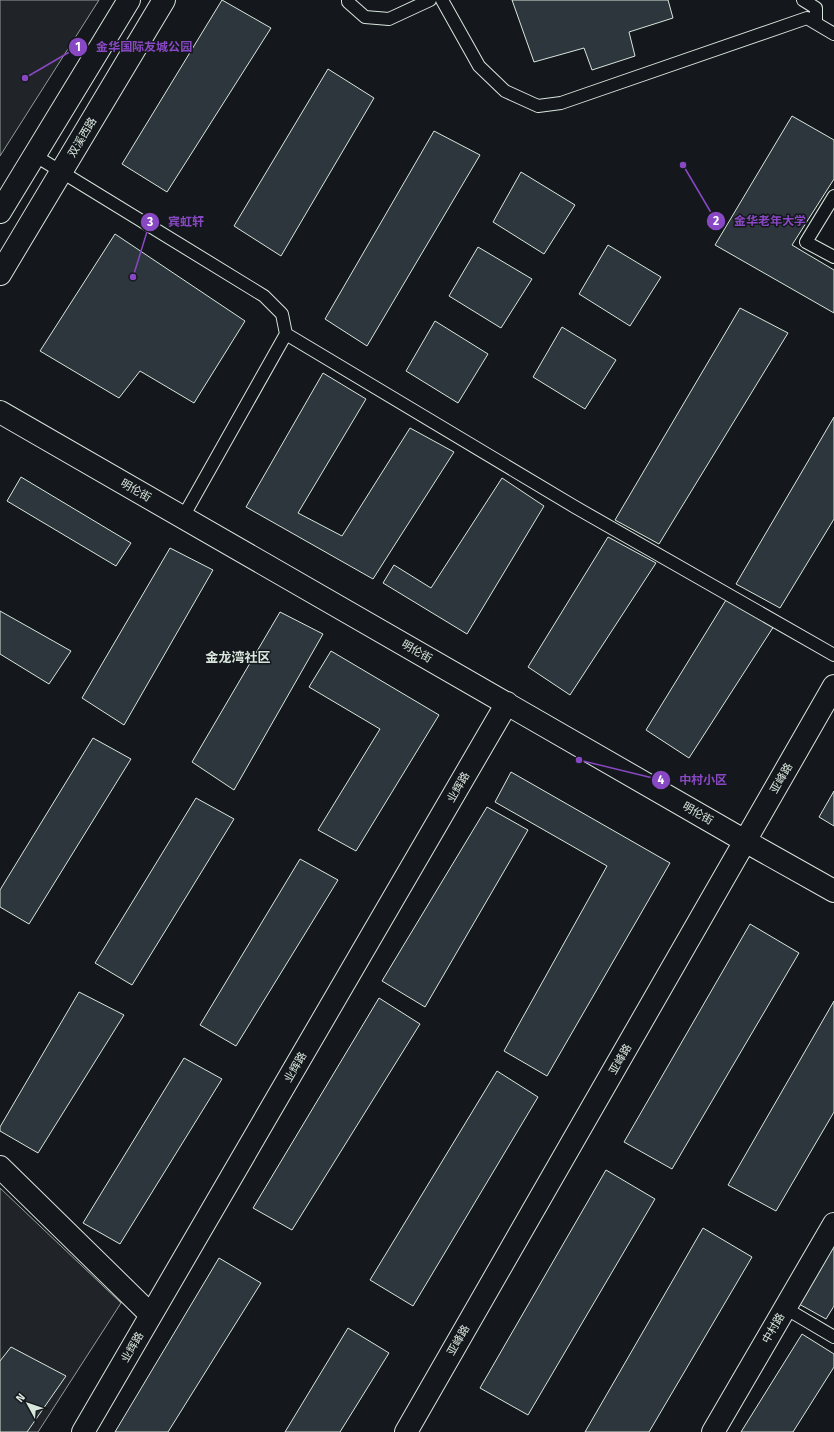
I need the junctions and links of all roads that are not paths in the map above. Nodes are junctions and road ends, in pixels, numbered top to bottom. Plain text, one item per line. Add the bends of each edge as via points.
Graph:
1 (129, 0) edge
2 (164, 0) edge
3 (348, 0) edge
4 (430, 0) edge
5 (442, 0) edge
6 (803, 0) edge
7 (816, 23) junction
8 (834, 34) edge
9 (34, 156) junction
10 (61, 173) junction
11 (834, 196) edge
12 (0, 212) edge
13 (834, 257) edge
14 (0, 274) edge
15 (286, 334) junction
16 (0, 412) edge
17 (183, 517) junction
18 (834, 655) edge
19 (834, 686) edge
20 (507, 703) junction
21 (745, 841) junction
22 (834, 891) edge
23 (0, 1167) edge
24 (834, 1224) edge
25 (785, 1308) junction
26 (151, 1315) junction
27 (834, 1338) edge
28 (84, 1432) edge
29 (406, 1432) edge
30 (713, 1432) edge

1 - 9 street
2 - 10 street, 双溪西路
3 - 4 lane via 365,17 389,19
5 - 7 lane via 479,66 506,91 538,106 561,102 807,18
6 - 7 lane via 816,8
7 - 8 lane
9 - 10 lane
9 - 12 street
10 - 14 street, 双溪西路
10 - 15 lane via 264,296 282,314
11 - 13 lane via 806,242
15 - 17 lane
15 - 18 lane via 575,507
16 - 17 street, 明伦街
17 - 20 street, 明伦街
19 - 21 street, 亚峰路
20 - 21 street, 明伦街
20 - 26 street, 业辉路
21 - 22 street, 明伦街
21 - 29 street, 亚峰路
23 - 26 street
24 - 25 street, 中村路
25 - 27 lane
25 - 30 street, 中村路
26 - 28 street, 业辉路

